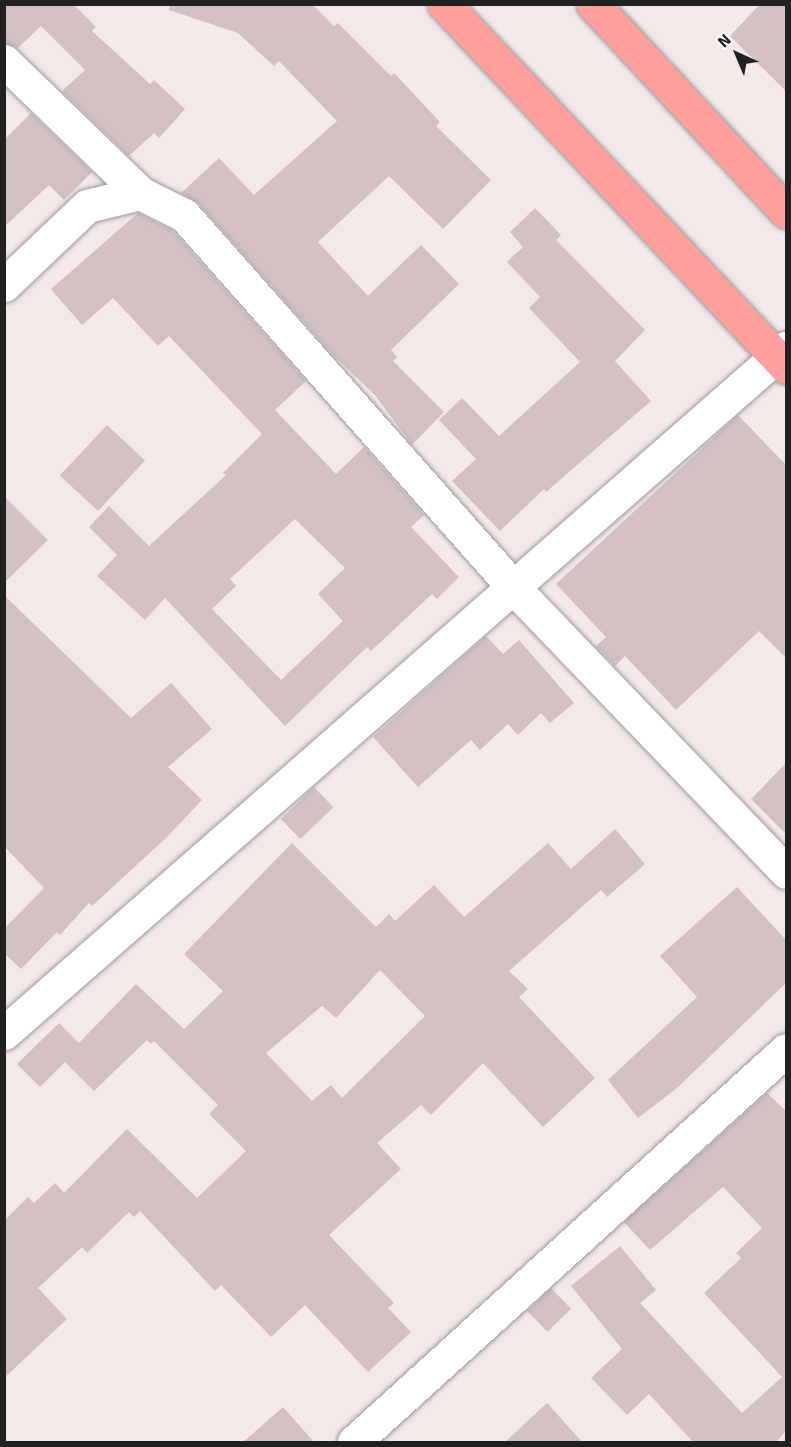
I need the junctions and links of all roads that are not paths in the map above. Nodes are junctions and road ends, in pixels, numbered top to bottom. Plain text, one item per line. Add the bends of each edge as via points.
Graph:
1 (444, 4) edge
2 (593, 4) edge
3 (4, 61) edge
4 (140, 192) junction
5 (786, 212) edge
6 (4, 285) edge
7 (783, 356) edge
8 (512, 586) junction
9 (786, 872) edge
10 (4, 1033) edge
11 (786, 1050) edge
12 (354, 1443) edge

1 - 7 main road
2 - 5 main road
3 - 4 street
4 - 6 street via 87,206
4 - 8 street via 184,215
7 - 8 street
8 - 9 street
8 - 10 street
11 - 12 street

